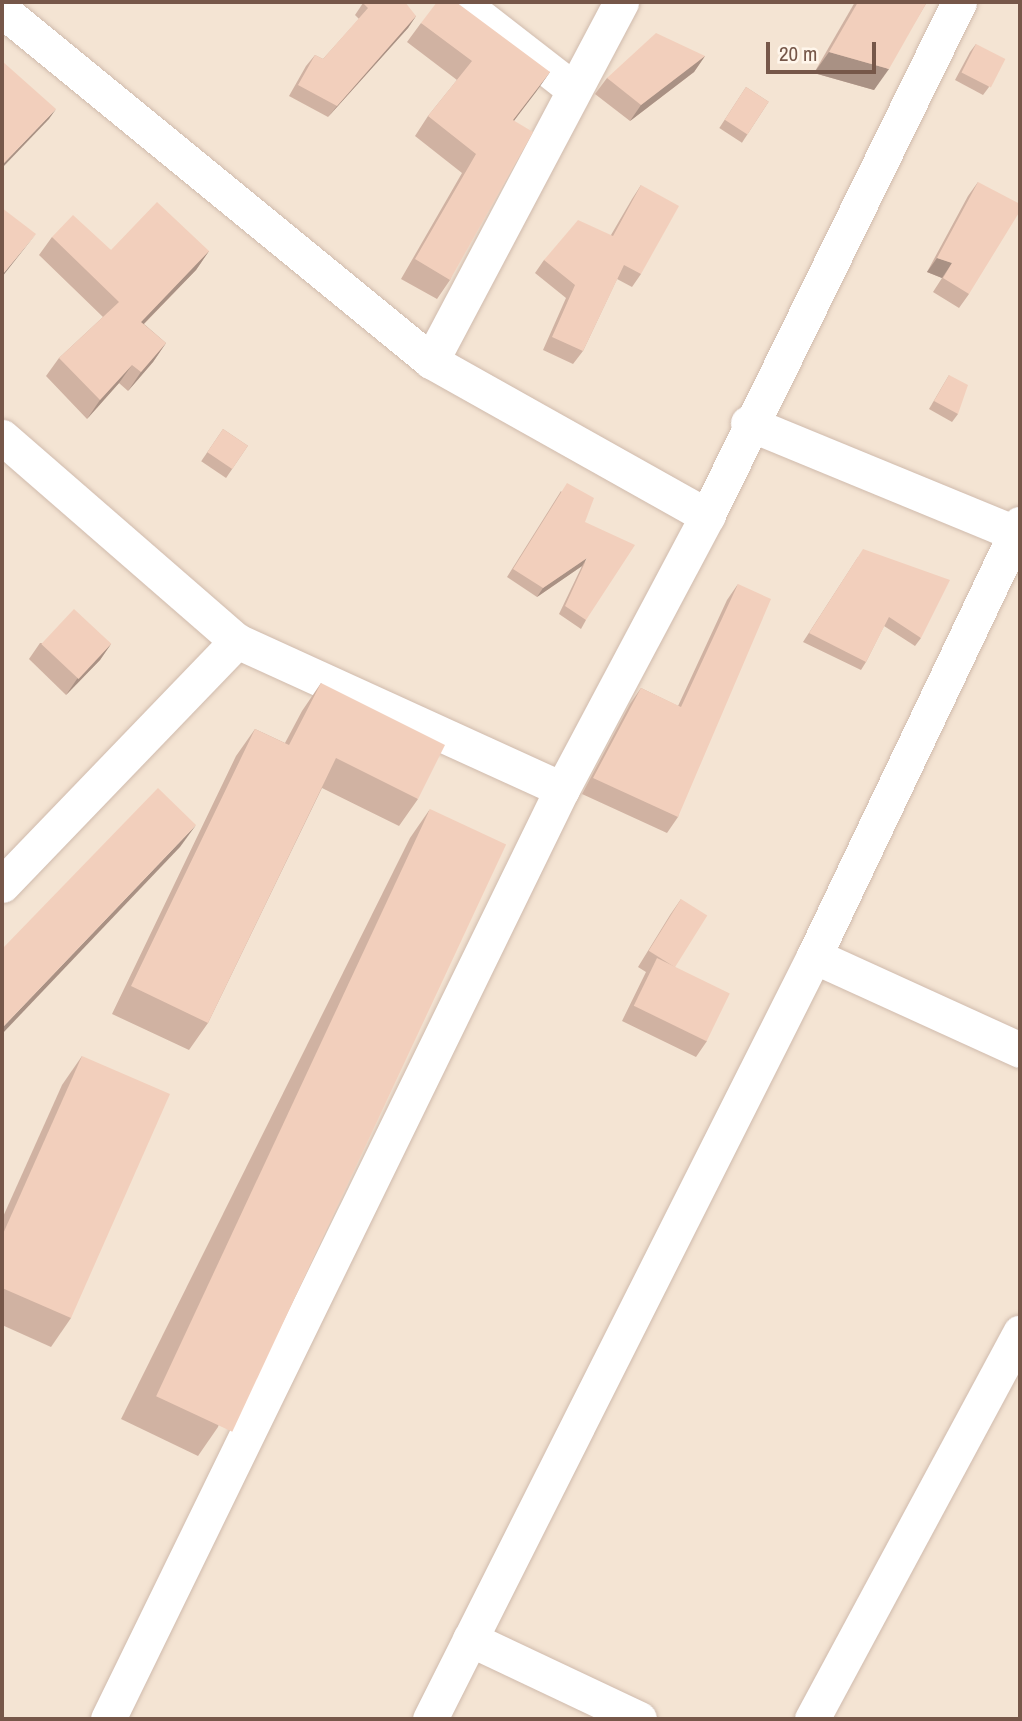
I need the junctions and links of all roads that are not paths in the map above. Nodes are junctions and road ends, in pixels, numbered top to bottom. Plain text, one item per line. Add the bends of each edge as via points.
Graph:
1 (461, 2) edge
2 (621, 2) edge
3 (958, 2) edge
4 (10, 9) edge
5 (573, 89) junction
6 (431, 361) junction
7 (748, 423) junction
8 (2, 438) edge
9 (707, 516) junction
10 (1018, 529) edge
11 (237, 640) junction
12 (562, 789) junction
13 (2, 885) edge
14 (814, 956) junction
15 (1020, 1050) edge
16 (1020, 1332) edge
17 (470, 1639) junction
18 (108, 1719) edge
19 (430, 1719) edge
20 (639, 1719) edge
21 (812, 1719) edge

1 - 5 street
2 - 5 street
3 - 7 street
4 - 6 street
5 - 6 street
6 - 9 street
7 - 9 street
7 - 10 street
8 - 11 street
9 - 12 street
10 - 14 street
11 - 12 street
11 - 13 street
12 - 18 street
14 - 15 street
14 - 17 street
16 - 21 street
17 - 19 street
17 - 20 street

